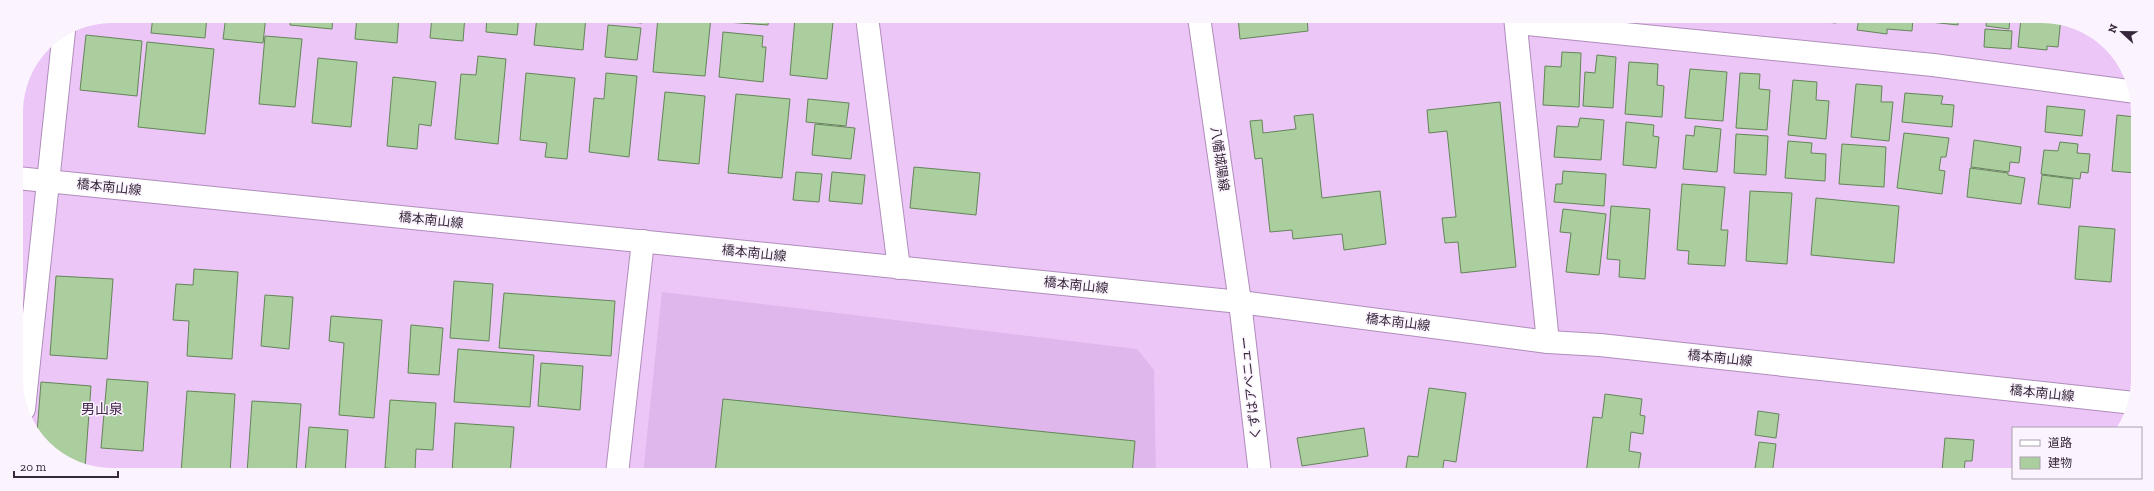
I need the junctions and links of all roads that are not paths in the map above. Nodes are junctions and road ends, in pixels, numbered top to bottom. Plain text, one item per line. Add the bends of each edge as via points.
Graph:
1 (868, 23) edge
2 (1200, 23) edge
3 (1516, 23) edge
4 (1543, 23) edge
5 (63, 38) edge
6 (2128, 91) edge
7 (23, 179) edge
8 (48, 181) junction
9 (642, 241) junction
10 (899, 268) junction
11 (1240, 302) junction
12 (1548, 342) junction
13 (25, 397) edge
14 (2127, 402) edge
15 (618, 468) edge
16 (1259, 468) edge

1 - 10 street
2 - 11 street, 八幡城陽線
3 - 12 street
4 - 6 street via 1932,66
5 - 8 street
7 - 8 street, 橋本南山線
8 - 9 street, 橋本南山線
8 - 13 street
9 - 10 street, 橋本南山線
9 - 15 street
10 - 11 street, 橋本南山線
11 - 12 street, 橋本南山線
11 - 16 street, くずはアベニュー
12 - 14 street, 橋本南山線 via 1600,345

